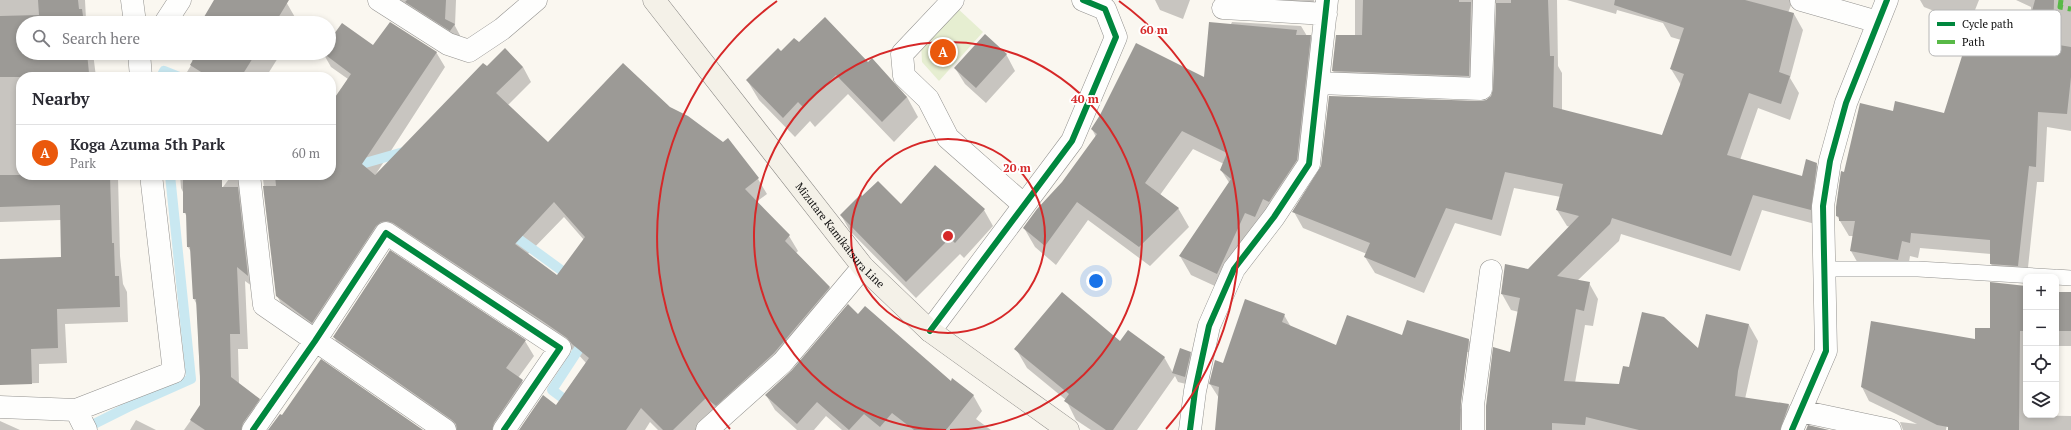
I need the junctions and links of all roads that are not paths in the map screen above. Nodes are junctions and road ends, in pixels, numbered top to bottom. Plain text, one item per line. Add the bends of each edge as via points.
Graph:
1 (132, 0) edge
2 (180, 0) edge
3 (379, 0) edge
4 (536, 0) edge
5 (654, 0) edge
6 (953, 0) edge
7 (1083, 0) edge
8 (1484, 0) edge
9 (1801, 0) edge
10 (1887, 0) edge
11 (1326, 7) edge
12 (1223, 8) dead end
13 (134, 16) edge
14 (170, 16) edge
15 (1878, 22) junction
16 (1318, 83) junction
17 (152, 180) edge
18 (250, 180) edge
19 (1024, 205) junction
20 (863, 267) junction
21 (1826, 269) junction
22 (1491, 271) dead end
23 (2023, 275) edge
24 (2059, 277) edge
25 (2071, 278) edge
26 (930, 331) junction
27 (315, 341) junction
28 (0, 407) edge
29 (81, 421) edge
30 (1796, 421) edge
31 (253, 430) edge
32 (445, 430) edge
33 (504, 430) edge
34 (707, 430) edge
35 (1068, 430) edge
36 (1190, 430) edge
37 (1473, 430) edge
38 (1890, 430) edge

1 - 13 street
2 - 14 street
3 - 4 street via 448,44 469,51 502,29
5 - 20 main road, Mizutare Kamikatsura Line
6 - 19 street via 902,54 904,76 928,100 948,138
7 - 19 street via 1105,8 1116,37 1072,141
8 - 16 street via 1481,89
9 - 15 street
10 - 15 street
11 - 12 street
11 - 16 street
15 - 21 street via 1846,103 1830,161 1823,206
16 - 36 street via 1309,164 1274,217 1234,268 1209,326 1195,391
17 - 29 street via 174,372
18 - 27 street via 264,304
19 - 26 street
20 - 26 main road, Mizutare Kamikatsura Line
20 - 34 street via 783,362
21 - 23 lane
21 - 30 street via 1826,351
22 - 37 street via 1473,405
24 - 25 lane
26 - 35 main road, Mizutare Kamikatsura Line
27 - 31 street
27 - 32 street
27 - 33 street via 386,233 560,348
28 - 29 street
30 - 38 street

